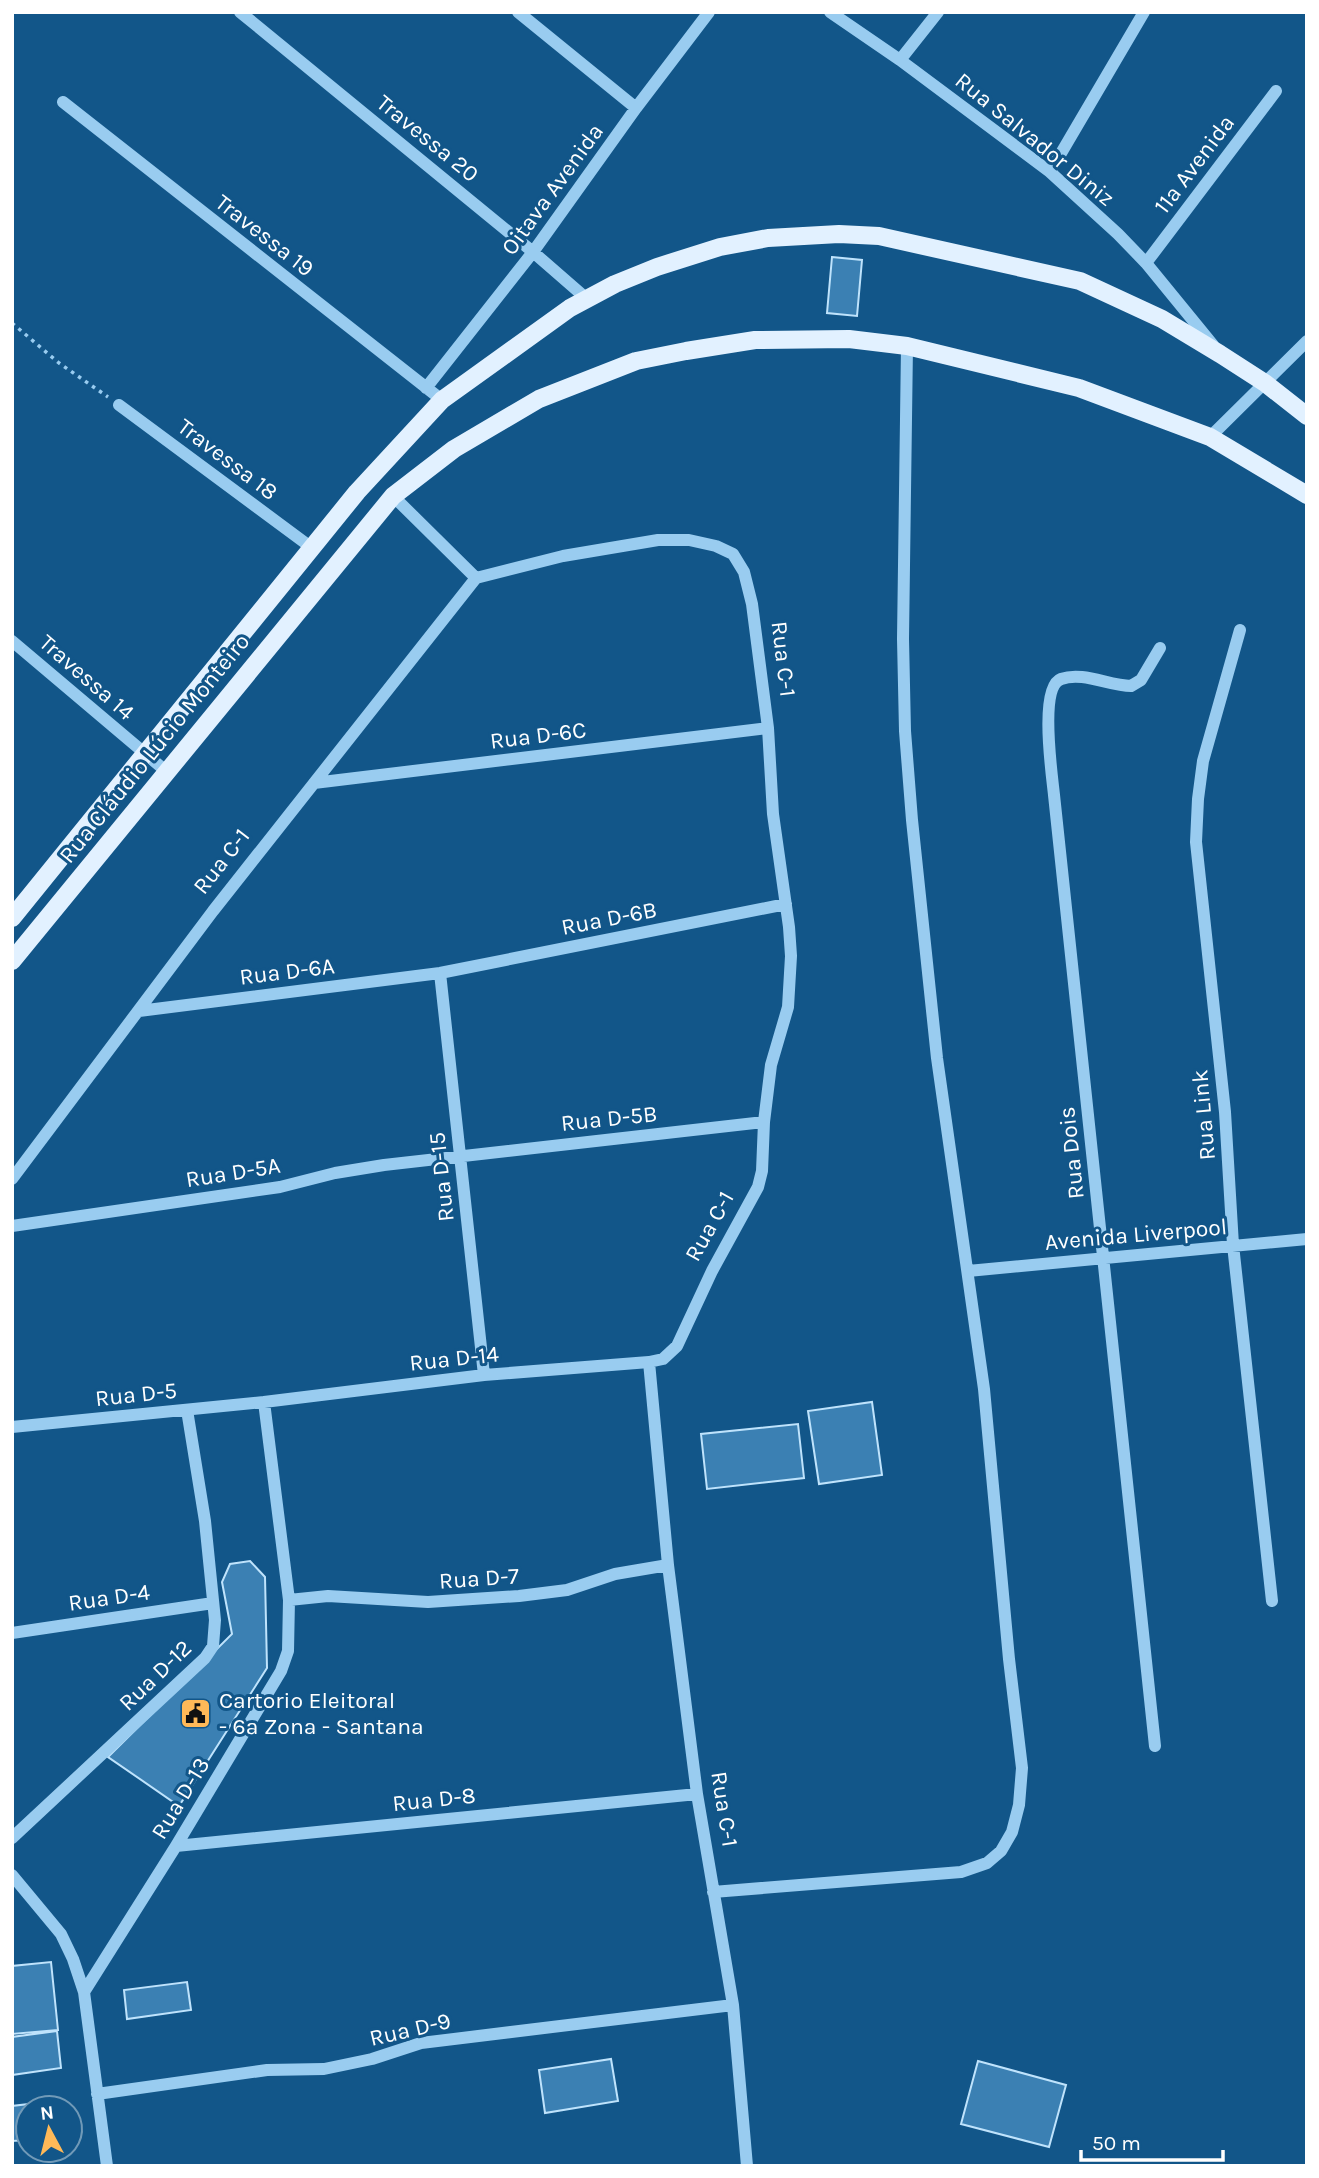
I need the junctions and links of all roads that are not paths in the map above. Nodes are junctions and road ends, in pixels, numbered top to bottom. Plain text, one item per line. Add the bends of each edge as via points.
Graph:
1 (240, 12) edge
2 (518, 12) edge
3 (709, 12) edge
4 (830, 12) edge
5 (938, 12) edge
6 (1144, 12) edge
7 (900, 60) junction
8 (1276, 91) dead end
9 (63, 102) dead end
10 (636, 108) junction
11 (1050, 172) junction
12 (533, 252) junction
13 (1146, 262) junction
14 (587, 299) junction
15 (1307, 341) edge
16 (907, 346) junction
17 (1220, 354) junction
18 (1265, 383) junction
19 (426, 388) junction
20 (442, 400) junction
21 (119, 405) road end
22 (1307, 416) edge
23 (1210, 438) junction
24 (372, 475) junction
25 (1307, 495) edge
26 (393, 496) junction
27 (312, 548) junction
28 (476, 578) junction
29 (1240, 630) dead end
30 (12, 641) edge
31 (1160, 648) dead end
32 (768, 728) junction
33 (145, 755) junction
34 (167, 772) junction
35 (314, 783) junction
36 (786, 904) junction
37 (12, 918) edge
38 (12, 961) edge
39 (440, 973) junction
40 (139, 1011) junction
41 (764, 1122) junction
42 (459, 1156) junction
43 (12, 1179) edge
44 (12, 1226) edge
45 (1307, 1239) edge
46 (1233, 1245) junction
47 (1102, 1258) junction
48 (968, 1271) junction
49 (649, 1362) junction
50 (484, 1376) junction
51 (264, 1402) junction
52 (187, 1410) junction
53 (12, 1427) edge
54 (668, 1564) junction
55 (289, 1600) junction
56 (1272, 1601) dead end
57 (213, 1602) junction
58 (12, 1633) edge
59 (1155, 1746) dead end
60 (697, 1794) junction
61 (12, 1838) edge
62 (176, 1846) junction
63 (12, 1875) edge
64 (713, 1892) junction
65 (84, 1992) junction
66 (733, 2005) junction
67 (97, 2094) junction
68 (107, 2166) edge
69 (747, 2166) edge

1 - 12 street, Travessa 20
2 - 10 street
3 - 10 street, Oitava Avenida
4 - 7 street, Rua Salvador Diniz
5 - 7 street
6 - 11 street
7 - 11 street, Rua Salvador Diniz
8 - 13 street, 11ª Avenida
9 - 19 street, Travessa 19
10 - 12 street, Oitava Avenida
11 - 13 street, Rua Salvador Diniz
12 - 14 street, Travessa 20
12 - 19 street, Oitava Avenida
13 - 17 street, Rua Salvador Diniz
14 - 17 main road, Rua Cláudio Lúcio Monteiro via 657,267 720,247 790,236 879,236 1080,281 1162,319
14 - 20 main road, Rua Cláudio Lúcio Monteiro
15 - 18 street
16 - 23 main road, Rua Cláudio Lúcio Monteiro via 1079,388
16 - 26 main road, Rua Cláudio Lúcio Monteiro via 849,339 755,340 636,361 539,399 454,449
16 - 48 street via 905,732 937,1058
17 - 18 main road, Rua Cláudio Lúcio Monteiro
18 - 22 main road, Rua Cláudio Lúcio Monteiro
18 - 23 street
19 - 20 street, Travessa 19
20 - 24 main road, Rua Cláudio Lúcio Monteiro
21 - 27 street, Travessa 18
23 - 25 main road, Rua Cláudio Lúcio Monteiro
24 - 26 main road
24 - 27 main road, Rua Cláudio Lúcio Monteiro
26 - 28 street
26 - 34 main road, Rua Cláudio Lúcio Monteiro
27 - 33 main road, Rua Cláudio Lúcio Monteiro
28 - 32 street, Rua C-1 via 564,556 658,540 689,540 724,549 739,561 748,587
28 - 35 street, Rua C-1
29 - 46 street, Rua Link via 1203,761 1196,842 1225,1112
30 - 33 street, Travessa 14
31 - 47 street, Rua Dois via 1137,684 1061,679 1054,683 1049,701 1053,783
32 - 35 street, Rua D-6C
32 - 36 street, Rua C-1
33 - 34 street, Travessa 14
33 - 37 main road, Rua Cláudio Lúcio Monteiro
34 - 38 main road, Rua Cláudio Lúcio Monteiro
35 - 40 street, Rua C-1
36 - 39 street, Rua D-6B
36 - 41 street, Rua C-1 via 791,943 789,995 771,1065
39 - 40 street, Rua D-6A
39 - 42 street, Rua D-15
40 - 43 street, Rua C-1
41 - 42 street, Rua D-5B
41 - 49 street, Rua C-1 via 762,1171 753,1198 674,1351
42 - 44 street, Rua D-5A
42 - 50 street, Rua D-15
45 - 46 street, Avenida Liverpool
46 - 47 street, Avenida Liverpool
46 - 56 street, Rua Link
47 - 48 street, Avenida Liverpool
47 - 59 street, Rua Dois
48 - 64 street via 1022,1768 1012,1832 987,1863 961,1871
49 - 50 street, Rua D-14
49 - 54 street, Rua C-1
50 - 51 street, Rua D-14
51 - 52 street, Rua D-5
51 - 55 street, Rua D-13
52 - 53 street, Rua D-5
52 - 57 street, Rua D-12
54 - 55 street, Rua D-7 via 615,1574 567,1590 519,1596 428,1602 328,1596
54 - 60 street, Rua C-1
55 - 62 street, Rua D-13 via 288,1651 281,1671
57 - 58 street, Rua D-4
57 - 61 street, Rua D-12 via 215,1639 205,1658
60 - 62 street, Rua D-8
60 - 64 street, Rua C-1
62 - 65 street, Rua D-13
63 - 65 street via 61,1934
64 - 66 street, Rua C-1
65 - 67 street
66 - 67 street, Rua D-9 via 421,2043 324,2069 267,2070
66 - 69 street, Rua C-1
67 - 68 street

